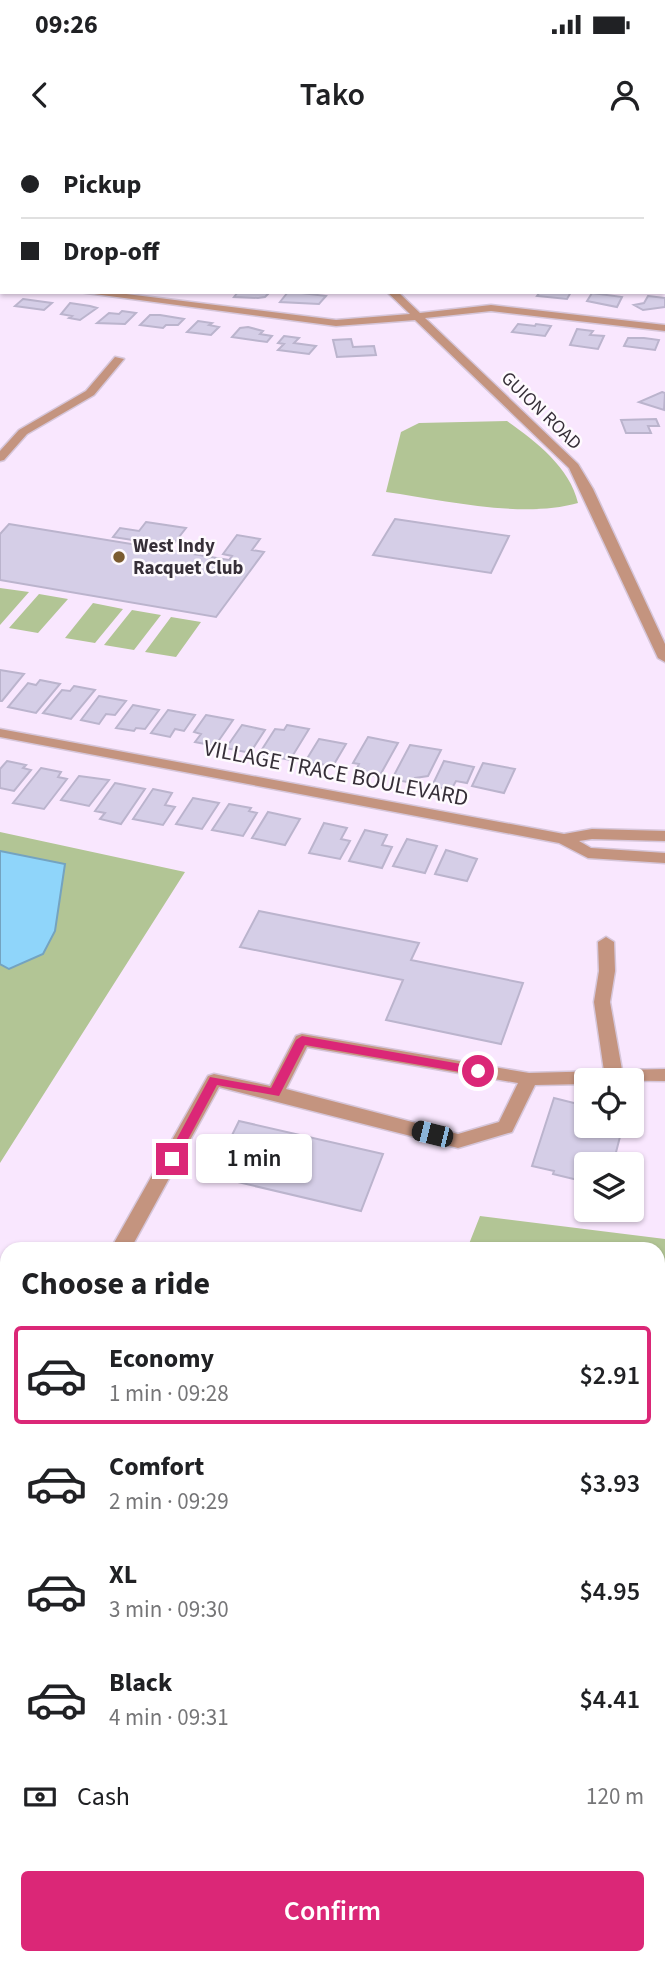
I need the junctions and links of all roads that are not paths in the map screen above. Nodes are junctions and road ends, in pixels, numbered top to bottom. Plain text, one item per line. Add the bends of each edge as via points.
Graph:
1 (114, 294) edge
2 (393, 294) edge
3 (143, 296) edge
4 (416, 315) junction
5 (665, 328) edge
6 (120, 359) dead end
7 (0, 458) edge
8 (665, 658) edge
9 (0, 733) edge
10 (665, 836) edge
11 (564, 839) junction
12 (665, 858) edge
13 (606, 942) dead end
14 (613, 1068) edge
15 (665, 1074) edge
16 (644, 1075) edge
17 (574, 1078) edge
18 (529, 1079) junction
19 (275, 1093) junction
20 (125, 1242) edge

1 - 3 street
2 - 4 street, GUION ROAD
3 - 4 street via 327,323
4 - 5 street via 510,309
4 - 8 street, GUION ROAD via 574,466
6 - 7 street via 90,393 23,432
9 - 11 street, VILLAGE TRACE BOULEVARD
10 - 11 street, VILLAGE TRACE BOULEVARD via 592,834
11 - 12 street via 588,853
13 - 14 street via 602,1002
15 - 16 street
17 - 18 street
18 - 19 street via 302,1040
18 - 19 street via 506,1126 458,1141
19 - 20 street via 214,1080

